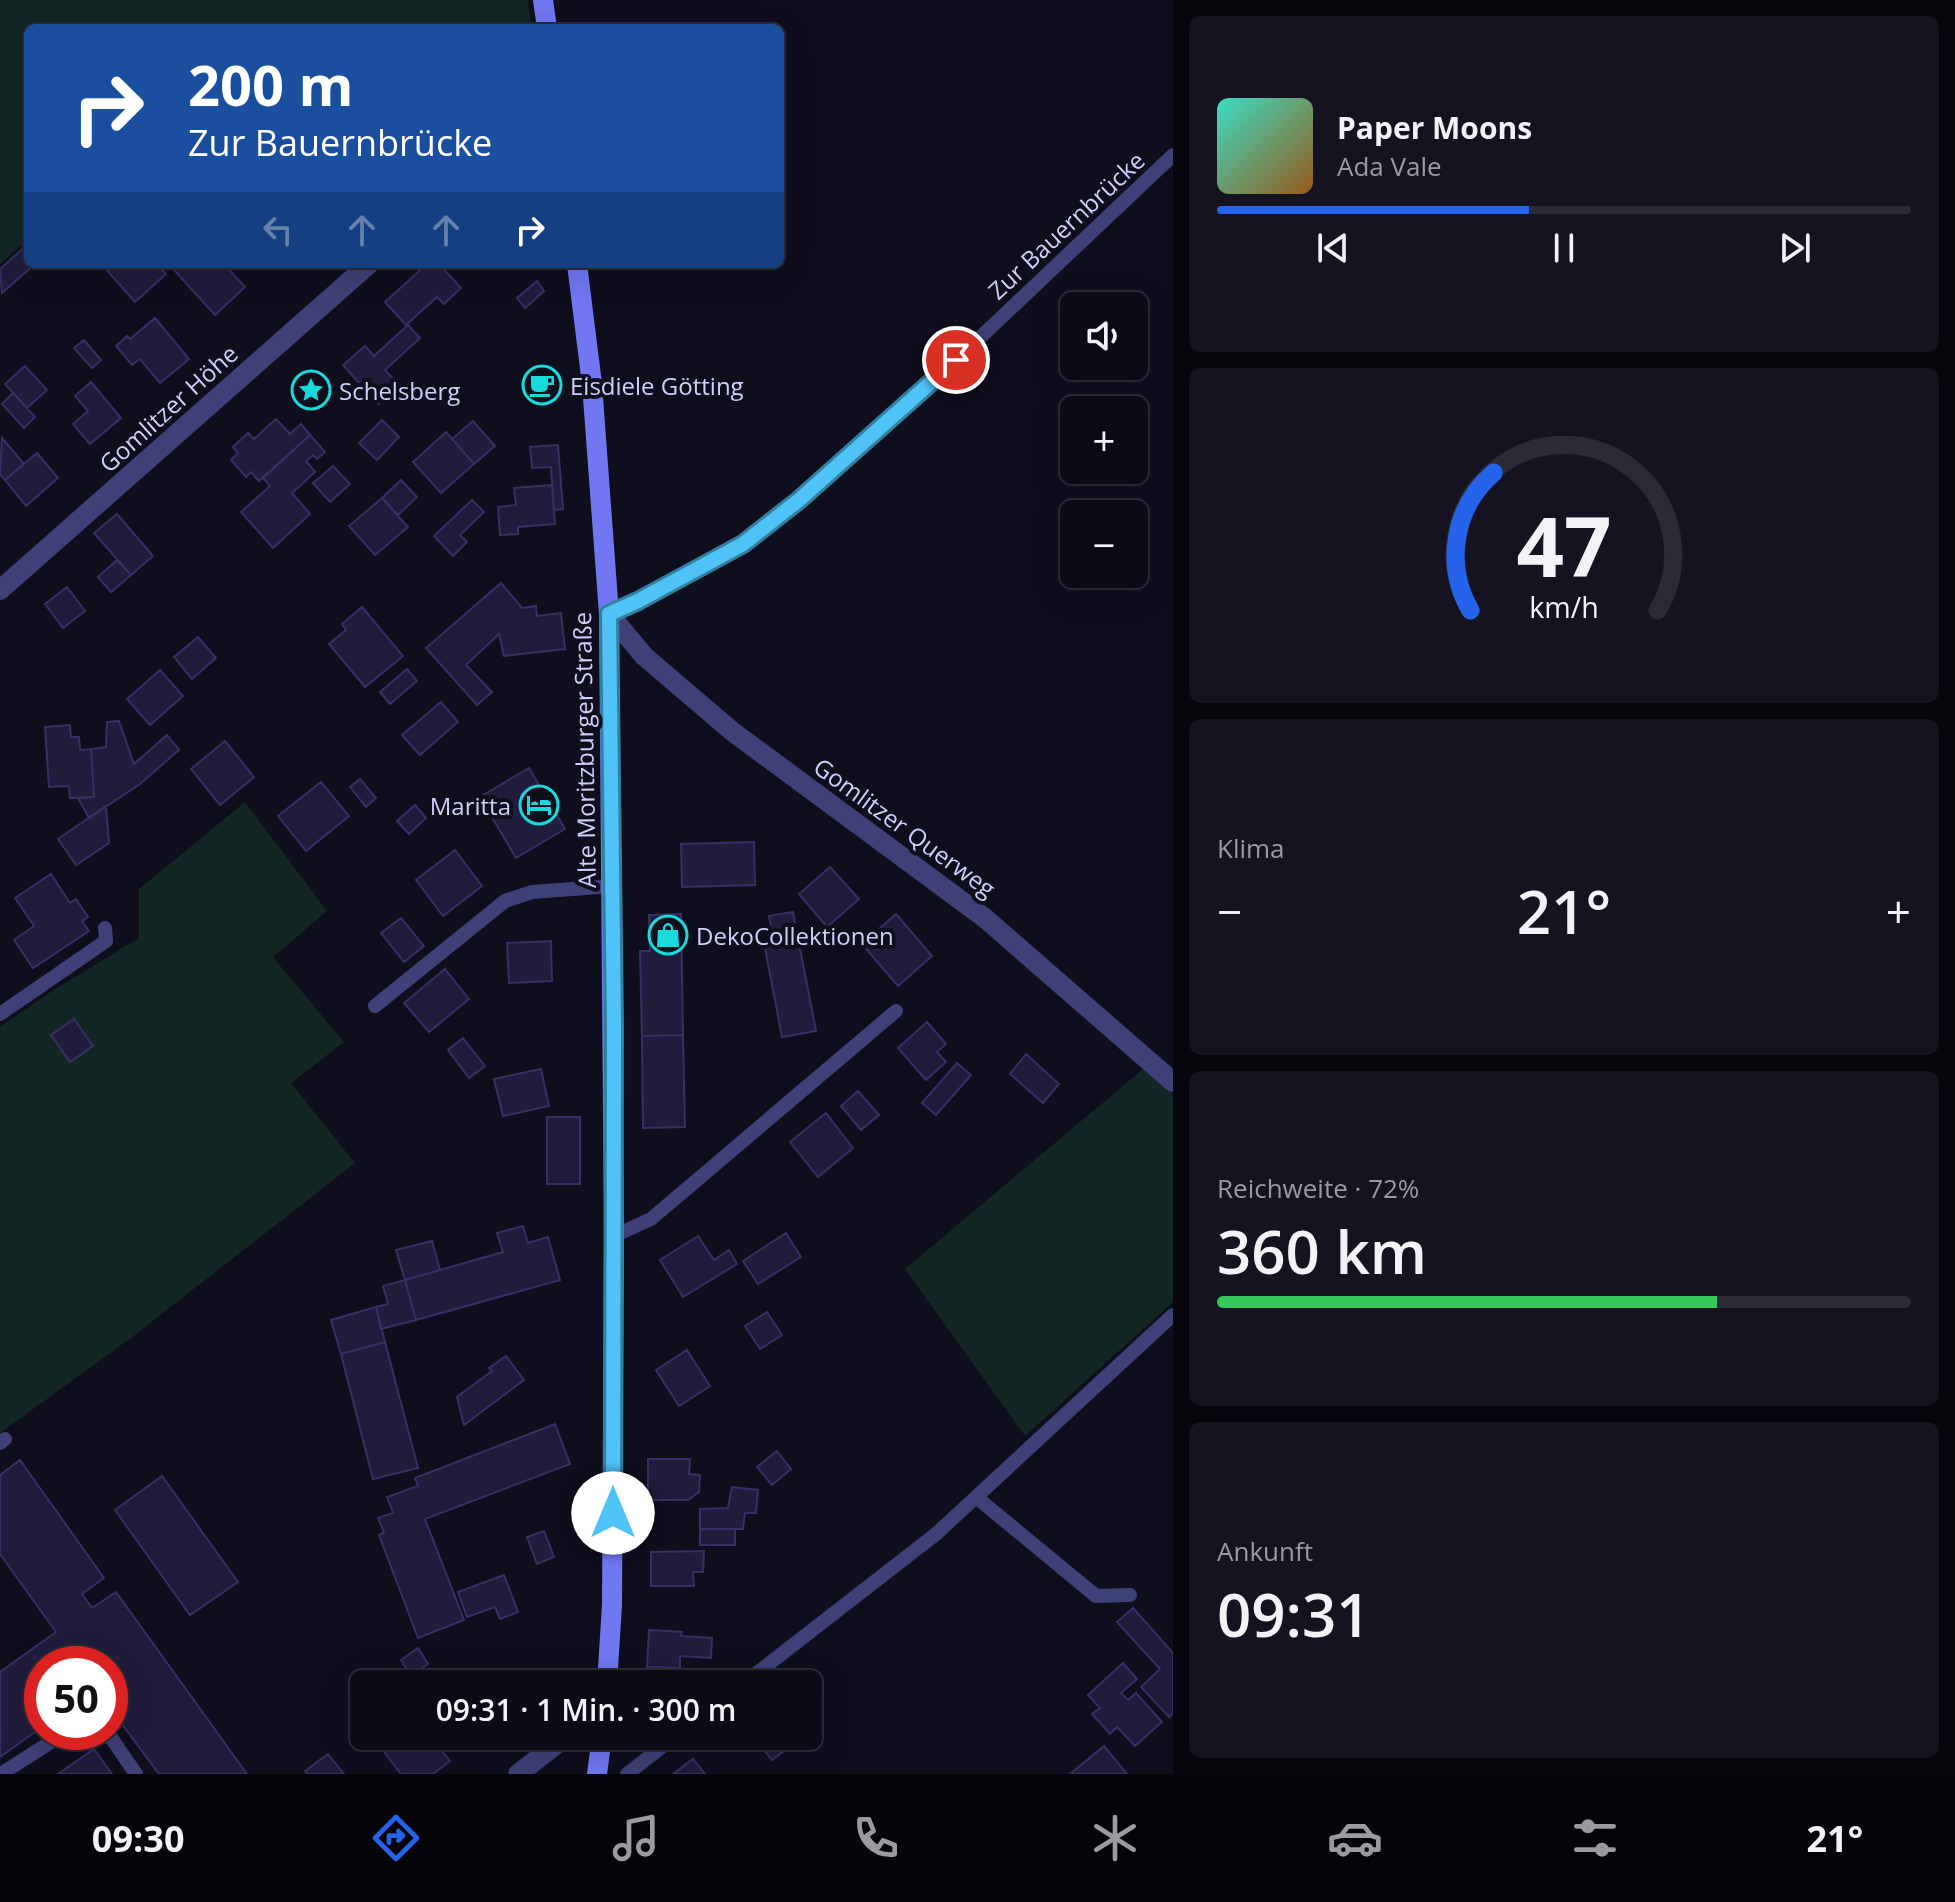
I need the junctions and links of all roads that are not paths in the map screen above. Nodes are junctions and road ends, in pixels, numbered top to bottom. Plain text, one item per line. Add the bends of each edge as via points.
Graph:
1 (543, 0) edge
2 (546, 24) edge
3 (1173, 155) edge
4 (364, 268) edge
5 (578, 268) edge
6 (0, 590) edge
7 (609, 614) junction
8 (613, 886) junction
9 (105, 928) dead end
10 (375, 1006) dead end
11 (896, 1011) dead end
12 (0, 1014) edge
13 (1173, 1082) edge
14 (614, 1236) junction
15 (1173, 1315) edge
16 (976, 1497) junction
17 (1130, 1595) dead end
18 (608, 1670) edge
19 (761, 1670) edge
20 (38, 1750) edge
21 (120, 1750) edge
22 (549, 1750) edge
23 (600, 1750) edge
24 (658, 1750) edge
25 (1, 1774) edge
26 (136, 1774) edge
27 (518, 1774) edge
28 (597, 1774) edge
29 (627, 1774) edge

1 - 2 main road
3 - 7 lane, Zur Bauernbrücke via 912,402 776,519 709,564
4 - 6 street, Gomlitzer Höhe
5 - 7 main road, Alte Moritzburger Straße
7 - 8 main road, Alte Moritzburger Straße
7 - 13 street, Gomlitzer Querweg via 644,656 733,732 986,919
8 - 10 lane via 532,892 505,901
8 - 14 main road, Alte Moritzburger Straße
9 - 12 lane via 106,941
11 - 14 lane via 651,1219
14 - 18 main road, Alte Moritzburger Straße
15 - 16 lane
16 - 17 lane via 1096,1596
16 - 19 lane
20 - 25 lane
21 - 26 lane
22 - 27 street
23 - 28 main road
24 - 29 lane

